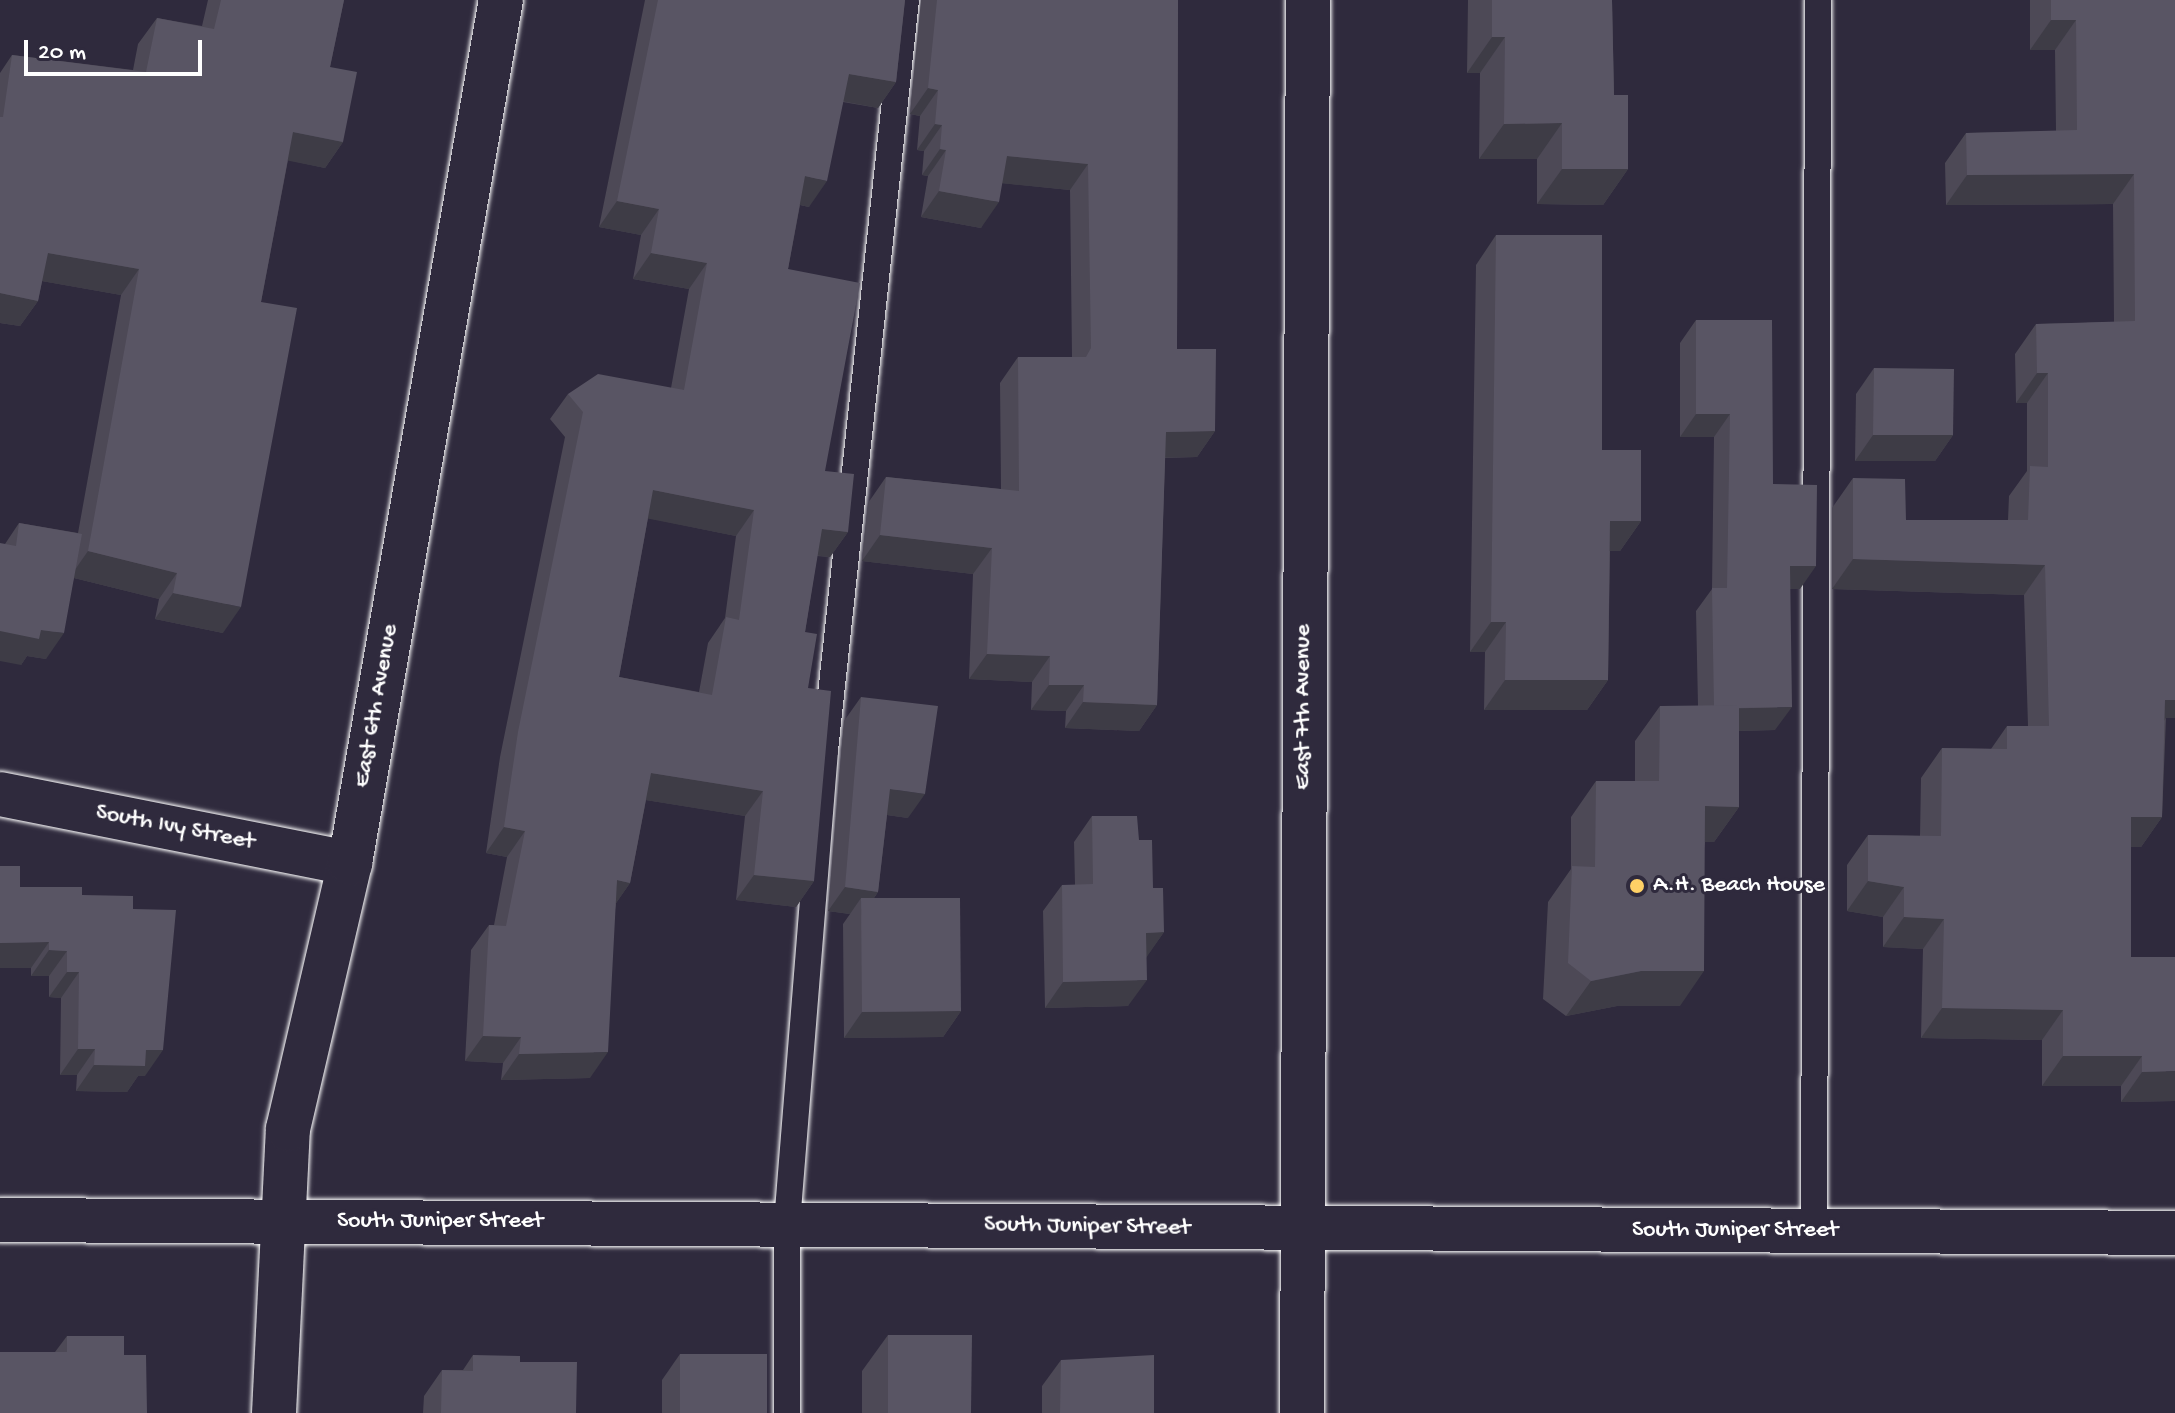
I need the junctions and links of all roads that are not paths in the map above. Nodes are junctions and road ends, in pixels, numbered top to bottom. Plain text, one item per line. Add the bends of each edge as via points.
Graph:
1 (501, 0) edge
2 (906, 0) edge
3 (1308, 0) edge
4 (1818, 0) edge
5 (0, 794) edge
6 (350, 863) junction
7 (0, 1220) edge
8 (282, 1221) junction
9 (787, 1223) junction
10 (1301, 1229) junction
11 (1814, 1232) junction
12 (2175, 1233) edge
13 (274, 1413) edge
14 (787, 1413) edge
15 (1302, 1413) edge

1 - 6 street, East 6th Avenue
2 - 9 lane via 825,750
3 - 10 street, East 7th Avenue
4 - 11 lane
5 - 6 street, South Ivy Street
6 - 8 street, East 6th Avenue via 288,1129
7 - 8 street, South Juniper Street
8 - 9 street, South Juniper Street
8 - 13 street, East 6th Avenue
9 - 10 street, South Juniper Street
9 - 14 lane
10 - 11 street, South Juniper Street
10 - 15 street, East 7th Avenue
11 - 12 street, South Juniper Street

